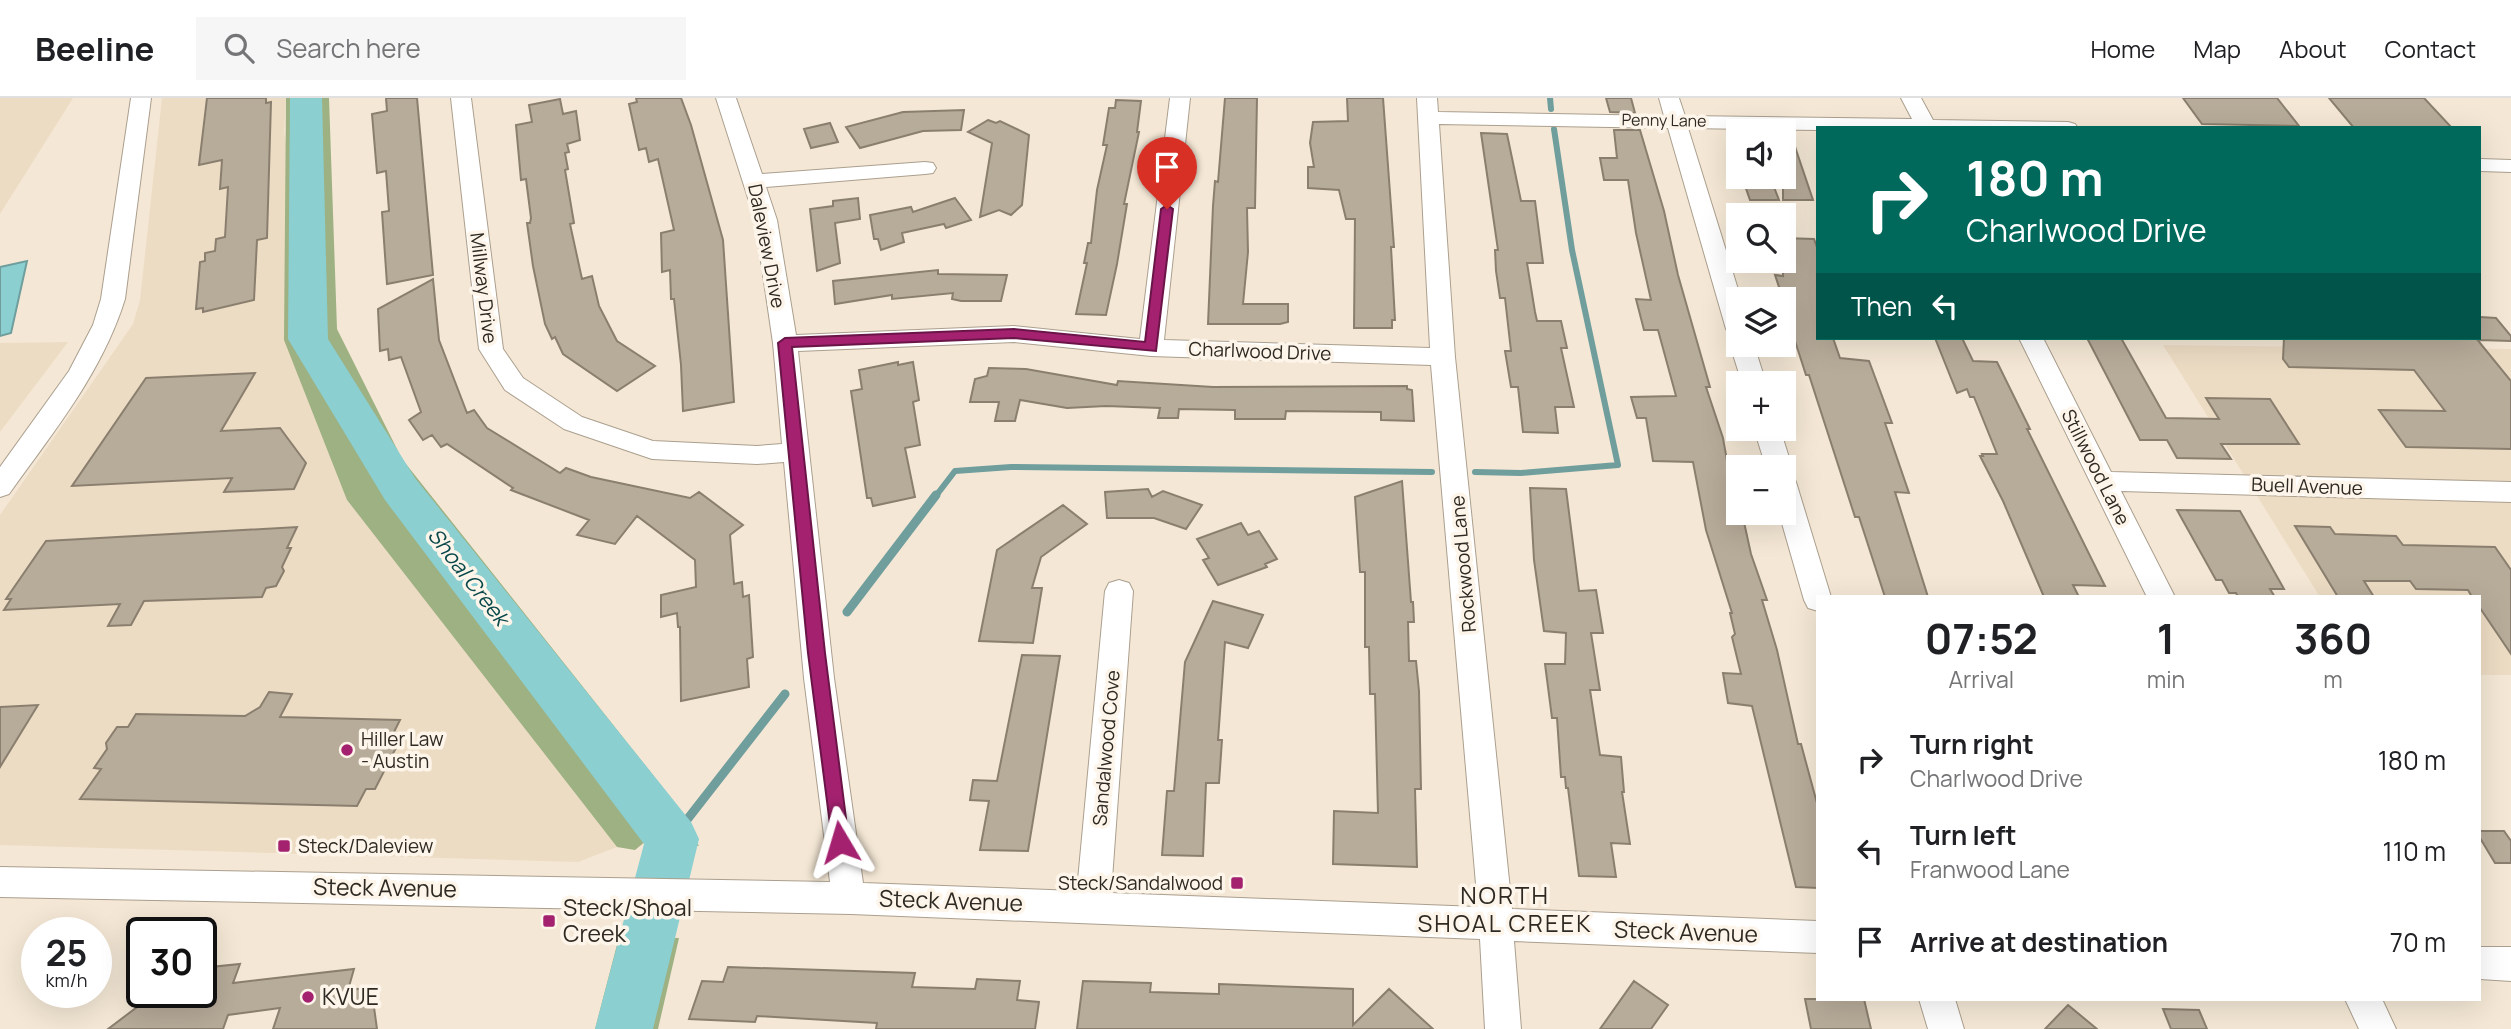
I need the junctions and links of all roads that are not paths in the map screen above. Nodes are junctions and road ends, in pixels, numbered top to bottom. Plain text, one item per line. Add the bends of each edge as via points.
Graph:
1 (141, 98) edge
2 (461, 98) edge
3 (726, 98) edge
4 (1180, 98) edge
5 (1669, 98) edge
6 (1911, 98) edge
7 (1428, 108) edge
8 (1676, 120) junction
9 (1890, 126) edge
10 (1925, 126) edge
11 (2481, 165) edge
12 (2511, 166) edge
13 (925, 168) dead end
14 (756, 181) junction
15 (1726, 289) edge
16 (2032, 340) edge
17 (785, 343) junction
18 (1151, 348) junction
19 (1443, 357) junction
20 (795, 452) junction
21 (2103, 481) junction
22 (0, 487) edge
23 (2511, 492) edge
24 (1796, 525) edge
25 (1119, 591) dead end
26 (1817, 595) edge
27 (2160, 595) edge
28 (0, 882) edge
29 (851, 898) junction
30 (1093, 905) junction
31 (1496, 925) junction
32 (1816, 937) edge
33 (2481, 963) edge
34 (2511, 964) edge
35 (1938, 1001) edge
36 (2364, 1001) edge
37 (1503, 1029) edge
38 (1946, 1029) edge
39 (2378, 1029) edge

1 - 22 street via 107,323 92,356
2 - 20 street, Millway Drive via 491,349 514,384 573,423 652,450 757,455
3 - 14 street, Daleview Drive
4 - 18 street
5 - 8 street
6 - 10 street
7 - 8 street, Penny Lane
7 - 19 street, Rockwood Lane
8 - 9 street, Penny Lane
8 - 15 street
11 - 12 street
13 - 14 street
14 - 17 street, Daleview Drive
16 - 21 street, Stillwood Lane
17 - 18 street, Charlwood Drive via 1014,334
17 - 20 street, Daleview Drive
18 - 19 street, Charlwood Drive
19 - 31 street, Rockwood Lane
20 - 29 street, Daleview Drive via 843,870
21 - 23 street, Buell Avenue
21 - 27 street, Stillwood Lane
24 - 26 street
25 - 30 street, Sandalwood Cove
28 - 29 street, Steck Avenue
29 - 30 street, Steck Avenue
30 - 31 street, Steck Avenue
31 - 32 street, Steck Avenue
31 - 37 street, Rockwood Lane
33 - 34 street
35 - 38 street
36 - 39 street

